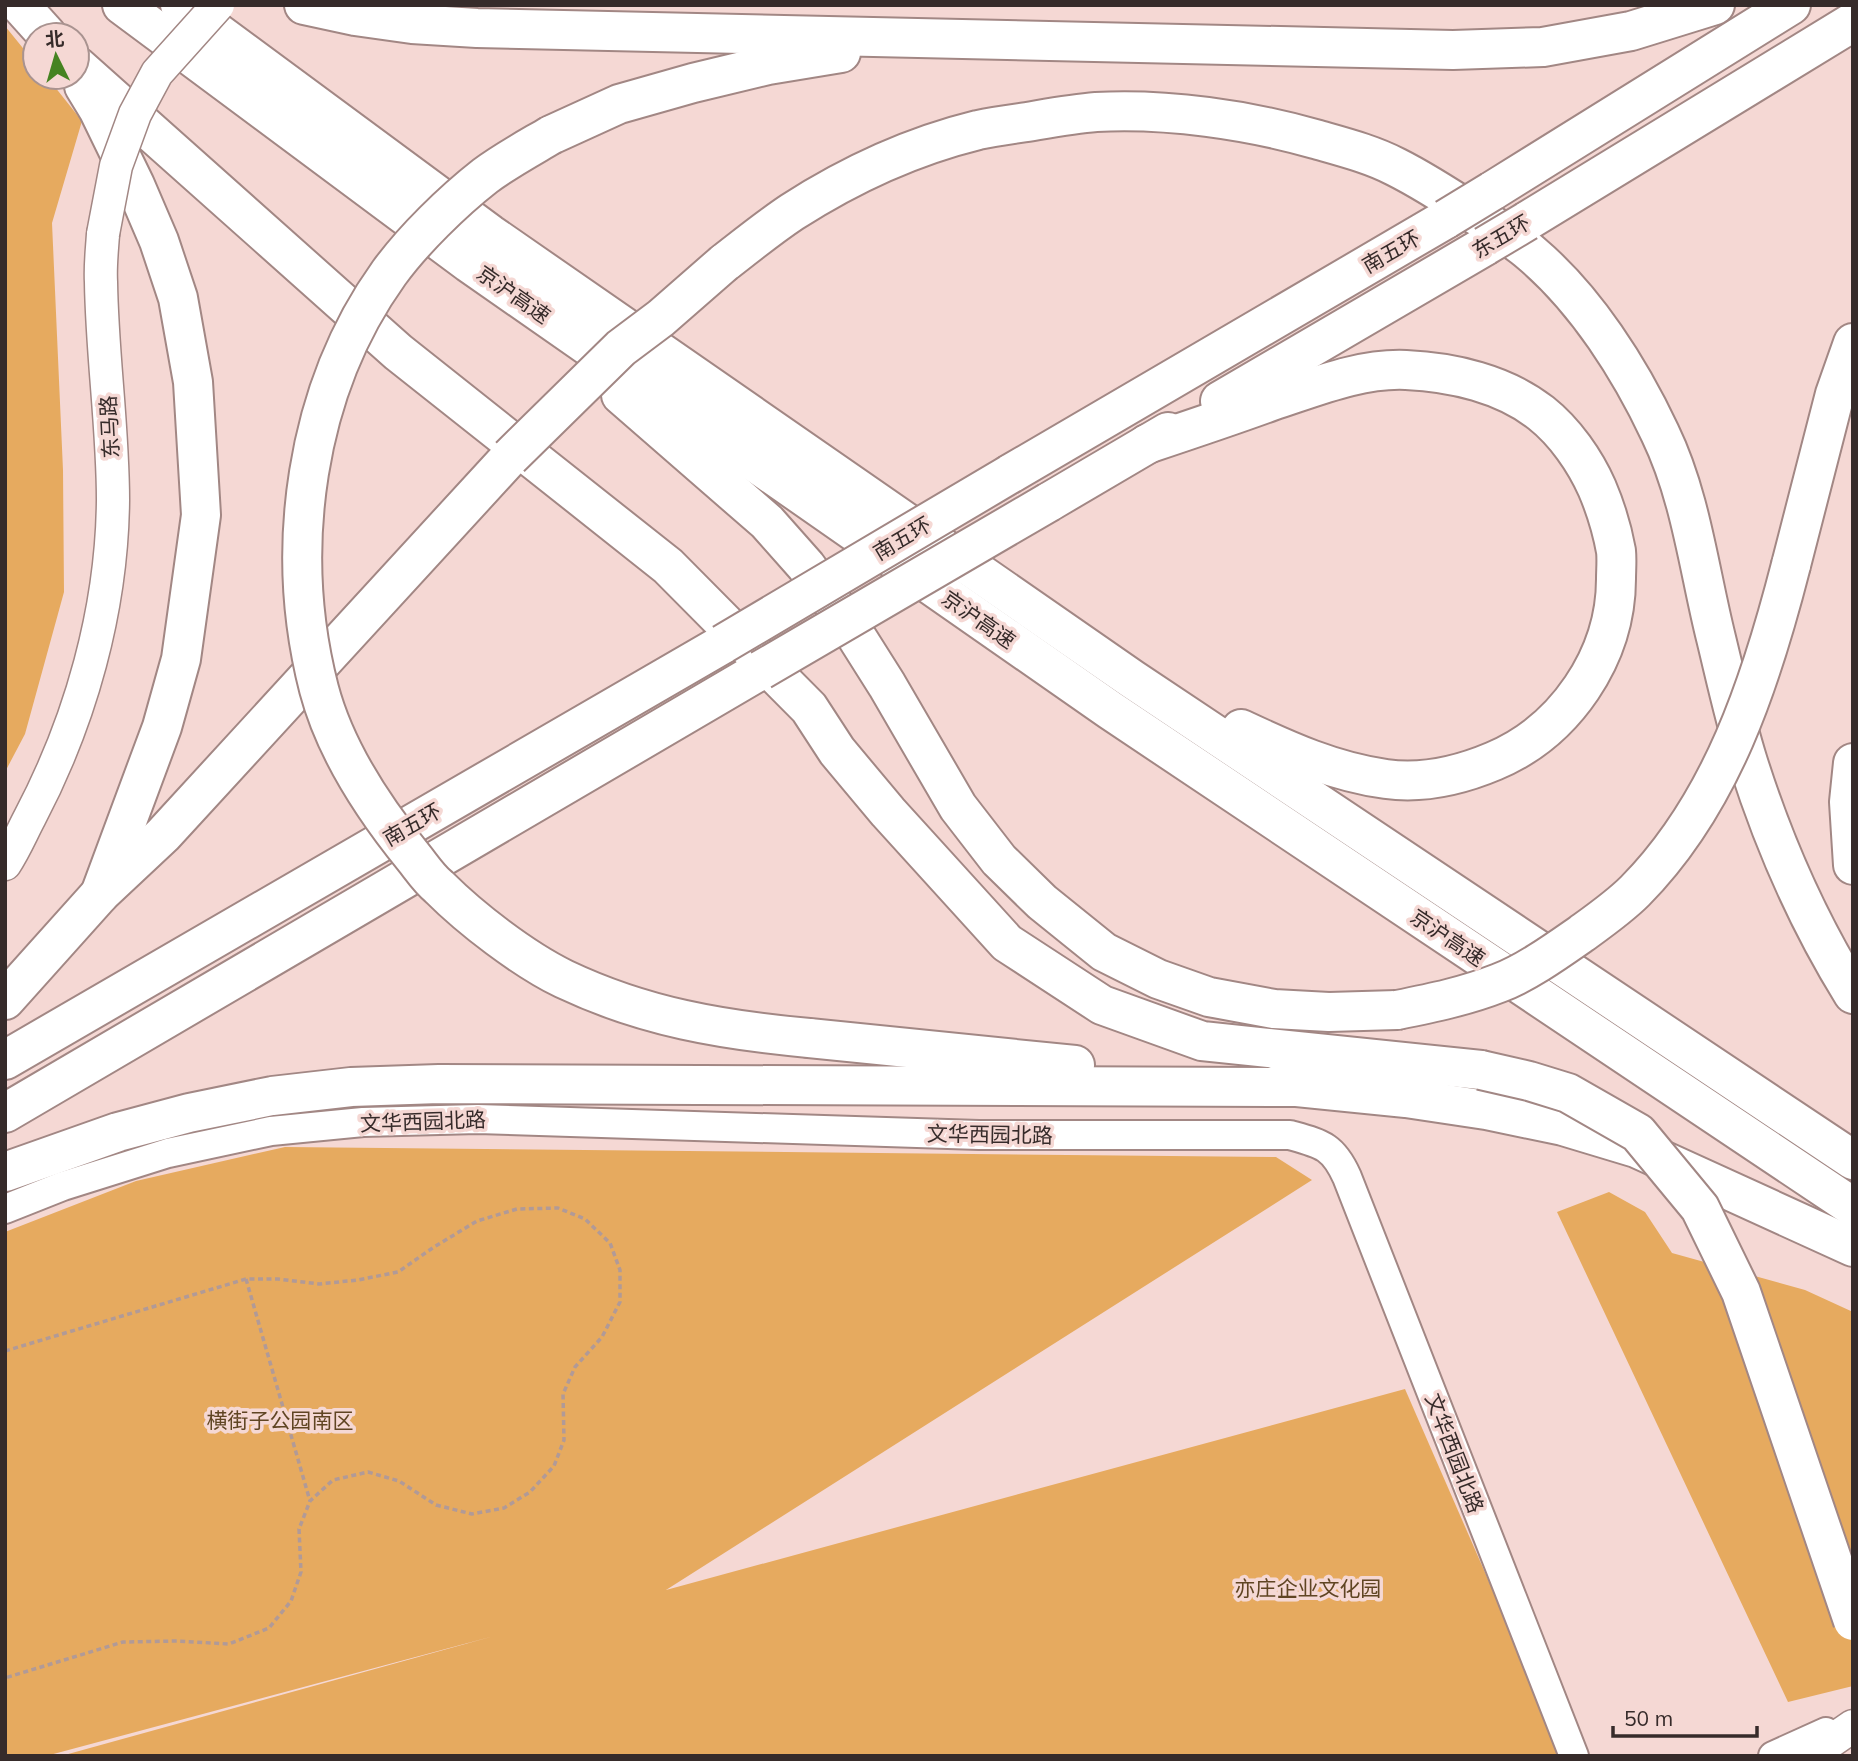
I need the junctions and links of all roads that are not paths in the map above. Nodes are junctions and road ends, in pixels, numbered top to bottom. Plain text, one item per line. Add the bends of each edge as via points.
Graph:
1 (20, 5) edge
2 (122, 5) edge
3 (180, 5) edge
4 (218, 5) edge
5 (304, 5) edge
6 (1715, 5) edge
7 (1791, 5) edge
8 (34, 21) edge
9 (1853, 22) edge
10 (986, 39) junction
11 (91, 78) edge
12 (87, 91) edge
13 (469, 263) junction
14 (1853, 343) edge
15 (1147, 444) junction
16 (1132, 679) junction
17 (1853, 763) edge
18 (5, 864) edge
19 (1853, 864) edge
20 (100, 894) junction
21 (1853, 995) edge
22 (5, 1000) edge
23 (5, 1060) edge
24 (1301, 1087) junction
25 (5, 1113) edge
26 (1853, 1160) edge
27 (5, 1172) edge
28 (1853, 1207) edge
29 (5, 1209) edge
30 (1853, 1247) edge
31 (1853, 1621) edge
32 (1853, 1726) edge
33 (1574, 1756) edge
34 (1773, 1756) edge
35 (1804, 1756) edge

1 - 8 highway
2 - 13 highway, 京沪高速
3 - 16 highway, 京沪高速 via 490,234
4 - 18 main road, 东马路, bridge via 157,73 135,114 116,166 100,279 111,446 111,554 91,657 68,731 44,791
5 - 10 highway via 412,24 477,28
6 - 10 highway via 1631,31 1543,47 1453,50
7 - 23 highway, 南五环, bridge via 1446,219
9 - 15 highway, 东五环, bridge via 1527,221
10 - 24 highway, bridge via 768,65 619,104 551,135 485,176 434,221 390,273 355,329 314,446 305,499 303,561 306,616 320,690 341,747 367,793 437,886 520,952 562,978 623,1004 741,1031
11 - 31 highway, bridge via 398,352 668,566 809,708 837,751 1006,943 1102,1005 1202,1041 1481,1070 1568,1093 1639,1133 1700,1208 1741,1292
12 - 20 highway via 135,185 178,298 193,382 201,515 181,659 162,727
13 - 14 highway, bridge via 767,522 851,628 958,807 999,860 1042,902 1104,952 1158,979 1235,1002 1329,1013 1397,1010 1503,982 1594,924 1634,892 1665,858 1715,781 1754,691
13 - 28 highway, 京沪高速 via 1110,710
15 - 16 highway via 1359,374 1404,370 1452,374 1506,392 1541,414 1567,439 1589,471 1607,512 1616,554 1616,600 1587,680 1541,734 1474,770 1425,780 1357,774 1300,757
15 - 25 highway, 南五环, bridge
16 - 26 highway, 京沪高速
17 - 19 highway via 1849,803
20 - 21 highway, bridge via 163,835 510,457 621,348 789,214 876,167 979,130 1098,112 1163,113 1294,133 1393,165 1531,253 1571,293 1609,342 1663,437 1682,494 1752,773 1787,866
20 - 22 highway
24 - 27 highway via 351,1087 189,1112
24 - 30 highway via 1473,1108 1575,1130 1636,1148
29 - 33 street, 文华西园北路 via 168,1153 271,1131 363,1122 478,1119 979,1135 1290,1135 1315,1142 1330,1150 1348,1177
32 - 34 street via 1826,1732
32 - 35 main road

